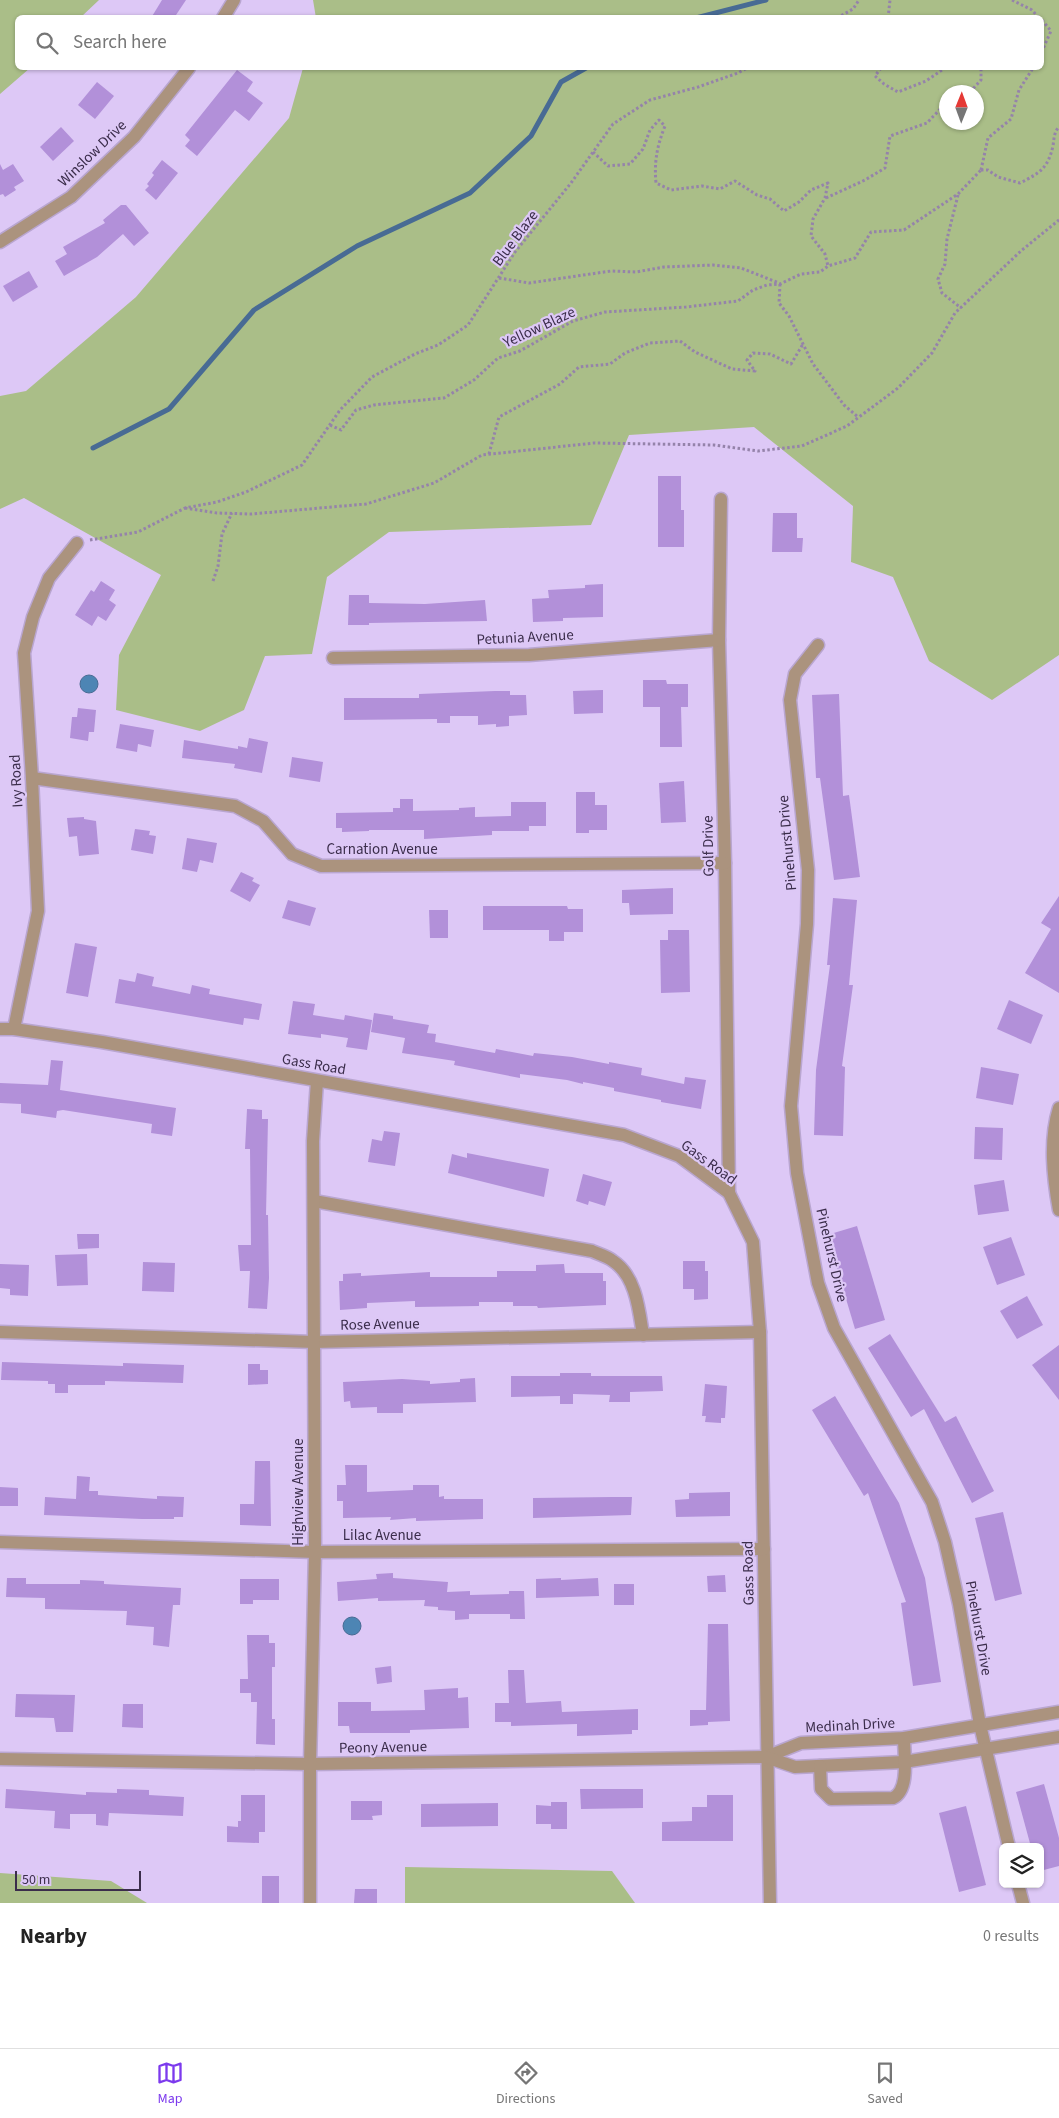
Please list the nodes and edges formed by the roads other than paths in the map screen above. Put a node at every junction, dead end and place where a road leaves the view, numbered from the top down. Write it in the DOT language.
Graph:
graph roads {
  1 [pos="234,0"];
  2 [pos="225,15"];
  3 [pos="187,70"];
  4 [pos="0,242"];
  5 [pos="721,499"];
  6 [pos="77,543"];
  7 [pos="719,640"];
  8 [pos="818,645"];
  9 [pos="333,658"];
  10 [pos="32,778"];
  11 [pos="725,863"];
  12 [pos="0,1029"];
  13 [pos="14,1029"];
  14 [pos="317,1082"];
  15 [pos="1059,1108"];
  16 [pos="729,1193"];
  17 [pos="314,1201"];
  18 [pos="1059,1210"];
  19 [pos="0,1332"];
  20 [pos="760,1332"];
  21 [pos="643,1335"];
  22 [pos="314,1342"];
  23 [pos="0,1542"];
  24 [pos="764,1549"];
  25 [pos="315,1552"];
  26 [pos="1059,1712"];
  27 [pos="980,1725"];
  28 [pos="1059,1737"];
  29 [pos="904,1738"];
  30 [pos="986,1749"];
  31 [pos="766,1757"];
  32 [pos="0,1759"];
  33 [pos="904,1762"];
  34 [pos="310,1764"];
  35 [pos="820,1766"];
  36 [pos="1008,1843"];
  37 [pos="1019,1888"];
  38 [pos="310,1903"];
  39 [pos="770,1903"];
  40 [pos="1023,1903"];
  1 -- 2 [label="street"];
  3 -- 4 [label="street, Winslow Drive"];
  5 -- 7 [label="street, Golf Drive"];
  6 -- 10 [label="street, Ivy Road"];
  7 -- 9 [label="street, Petunia Avenue"];
  7 -- 11 [label="street, Golf Drive"];
  8 -- 27 [label="street, Pinehurst Drive"];
  10 -- 11 [label="street, Carnation Avenue"];
  10 -- 13 [label="street, Ivy Road"];
  11 -- 16 [label="street, Golf Drive"];
  12 -- 13 [label="street, Gass Road"];
  13 -- 14 [label="street, Gass Road"];
  14 -- 16 [label="street, Gass Road"];
  14 -- 17 [label="street, Highview Avenue"];
  15 -- 18 [label="street"];
  16 -- 20 [label="street, Gass Road"];
  17 -- 21 [label="street"];
  17 -- 22 [label="street, Highview Avenue"];
  19 -- 22 [label="street, Rose Avenue"];
  20 -- 21 [label="street, Rose Avenue"];
  20 -- 24 [label="street, Gass Road"];
  21 -- 22 [label="street, Rose Avenue"];
  22 -- 25 [label="street, Highview Avenue"];
  23 -- 25 [label="street, Lilac Avenue"];
  24 -- 25 [label="street, Lilac Avenue"];
  24 -- 31 [label="street, Gass Road"];
  25 -- 34 [label="street, Highview Avenue"];
  26 -- 27 [label="street, Medinah Drive"];
  27 -- 29 [label="street, Medinah Drive"];
  27 -- 30 [label="street, Pinehurst Drive"];
  28 -- 30 [label="street"];
  29 -- 31 [label="street, Medinah Drive"];
  29 -- 33 [label="street, Medinah Drive"];
  30 -- 33 [label="street"];
  30 -- 36 [label="street, Pinehurst Drive"];
  31 -- 34 [label="street, Peony Avenue"];
  31 -- 35 [label="street"];
  31 -- 39 [label="street, Gass Road"];
  32 -- 34 [label="street, Peony Avenue"];
  33 -- 35 [label="street"];
  33 -- 35 [label="street, Medinah Drive"];
  34 -- 38 [label="street, Highview Avenue"];
  37 -- 40 [label="street"];
}
